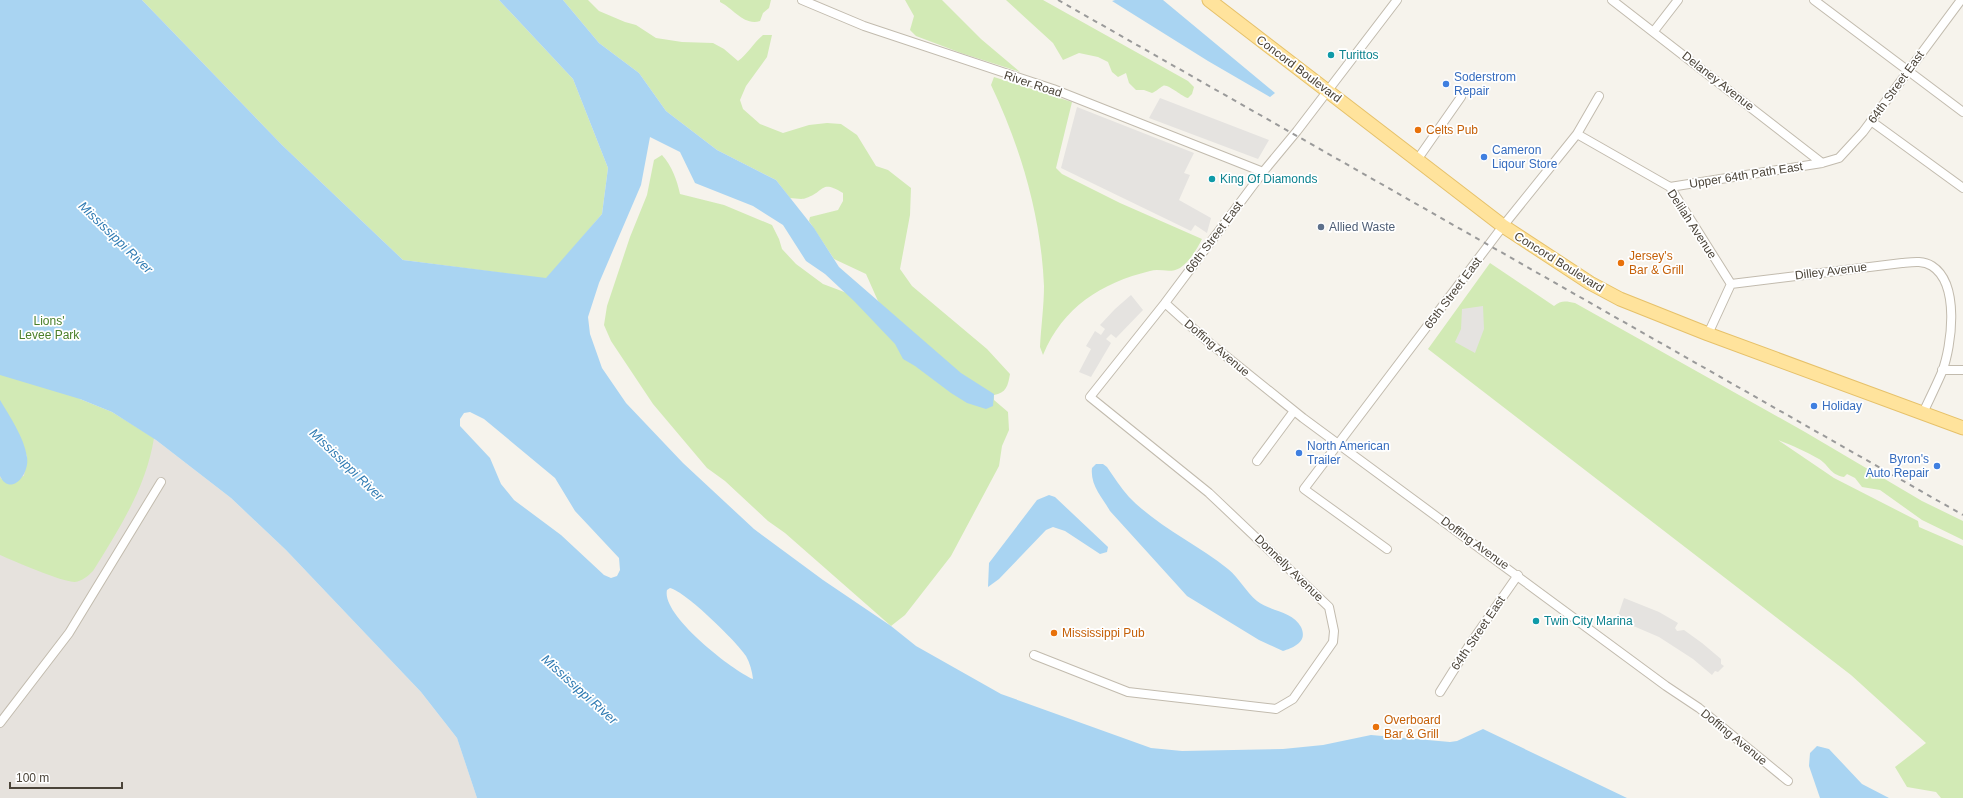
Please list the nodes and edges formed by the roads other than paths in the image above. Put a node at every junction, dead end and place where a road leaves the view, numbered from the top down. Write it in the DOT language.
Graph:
graph roads {
  1 [pos="802,0"];
  2 [pos="1209,0"];
  3 [pos="1397,0"];
  4 [pos="1612,0"];
  5 [pos="1678,0"];
  6 [pos="1814,0"];
  7 [pos="1961,0"];
  8 [pos="1654,31"];
  9 [pos="1908,70"];
  10 [pos="1328,90"];
  11 [pos="1599,96"];
  12 [pos="1461,97"];
  13 [pos="1963,112"];
  14 [pos="1871,121"];
  15 [pos="1578,134"];
  16 [pos="1417,160"];
  17 [pos="1822,163"];
  18 [pos="1263,172"];
  19 [pos="1670,187"];
  20 [pos="1963,188"];
  21 [pos="1503,226"];
  22 [pos="1730,284"];
  23 [pos="1165,303"];
  24 [pos="1708,334"];
  25 [pos="1942,370"];
  26 [pos="1963,370"];
  27 [pos="1090,397"];
  28 [pos="1294,411"];
  29 [pos="1923,413"];
  30 [pos="1963,428"];
  31 [pos="1338,442"];
  32 [pos="1257,461"];
  33 [pos="161,482"];
  34 [pos="1387,550"];
  35 [pos="1518,575"];
  36 [pos="1034,656"];
  37 [pos="1440,692"];
  38 [pos="0,723"];
  39 [pos="1788,781"];
  1 -- 18 [label="street, River Road"];
  2 -- 10 [label="main road, Concord Boulevard"];
  3 -- 10 [label="street, 66th Street East"];
  4 -- 8 [label="street, Delaney Avenue"];
  5 -- 8 [label="street"];
  6 -- 9 [label="street"];
  7 -- 9 [label="street, 64th Street East"];
  8 -- 17 [label="street, Delaney Avenue"];
  9 -- 13 [label="street"];
  9 -- 14 [label="street, 64th Street East"];
  10 -- 16 [label="main road, Concord Boulevard"];
  10 -- 18 [label="street, 66th Street East"];
  11 -- 15 [label="street, 65th Street East"];
  12 -- 16 [label="street"];
  14 -- 17 [label="street, 64th Street East"];
  14 -- 20 [label="street"];
  15 -- 19 [label="street, Delilah Avenue"];
  15 -- 21 [label="street, 65th Street East"];
  16 -- 21 [label="main road, Concord Boulevard"];
  17 -- 19 [label="street, Upper 64th Path East"];
  18 -- 23 [label="street, 66th Street East"];
  19 -- 22 [label="street, Delilah Avenue"];
  21 -- 24 [label="main road, Concord Boulevard"];
  21 -- 31 [label="street, 65th Street East"];
  22 -- 24 [label="street"];
  22 -- 25 [label="street, Dilley Avenue"];
  23 -- 27 [label="street, 66th Street East"];
  23 -- 28 [label="street, Doffing Avenue"];
  24 -- 29 [label="main road, Concord Boulevard"];
  25 -- 26 [label="street"];
  25 -- 29 [label="street"];
  27 -- 36 [label="street, Donnelly Avenue"];
  28 -- 31 [label="street, Doffing Avenue"];
  28 -- 32 [label="street"];
  29 -- 30 [label="main road, Concord Boulevard"];
  31 -- 34 [label="street, 65th Street East"];
  31 -- 35 [label="street, Doffing Avenue"];
  33 -- 38 [label="street"];
  35 -- 37 [label="street, 64th Street East"];
  35 -- 39 [label="street, Doffing Avenue"];
}
